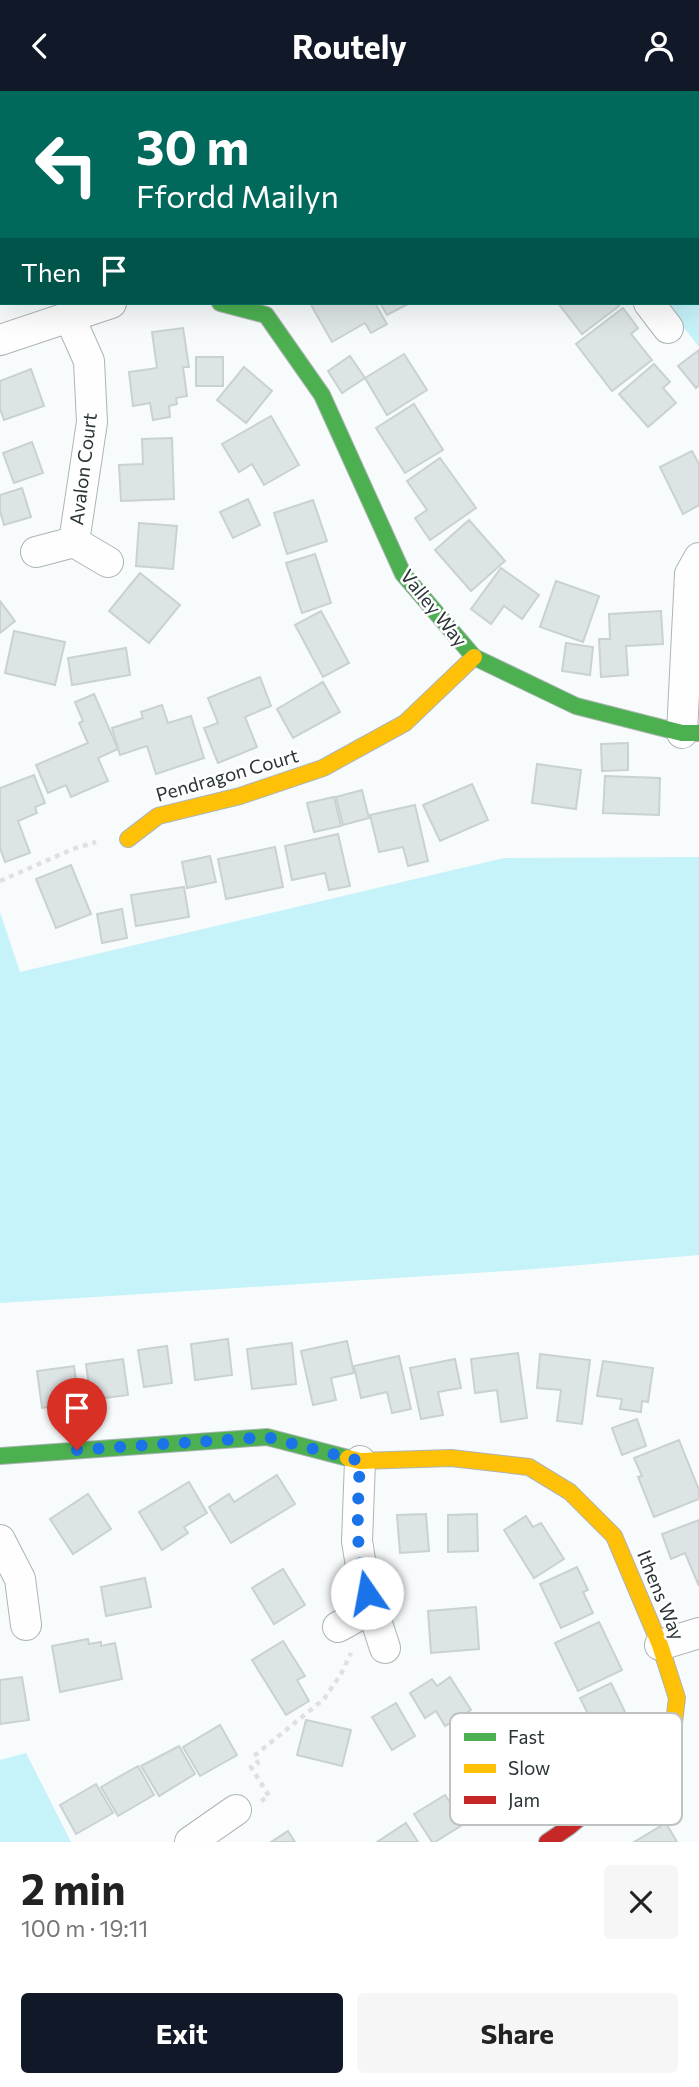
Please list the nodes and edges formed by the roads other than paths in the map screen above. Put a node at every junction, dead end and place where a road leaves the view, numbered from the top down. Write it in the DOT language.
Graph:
graph roads {
  1 [pos="105,305"];
  2 [pos="236,305"];
  3 [pos="651,305"];
  4 [pos="270,309"];
  5 [pos="69,316"];
  6 [pos="668,328"];
  7 [pos="0,340"];
  8 [pos="74,542"];
  9 [pos="36,552"];
  10 [pos="699,558"];
  11 [pos="108,562"];
  12 [pos="474,657"];
  13 [pos="690,733"];
  14 [pos="128,839"];
  15 [pos="0,1456"];
  16 [pos="360,1461"];
  17 [pos="0,1540"];
  18 [pos="372,1608"];
  19 [pos="26,1625"];
  20 [pos="699,1633"];
  21 [pos="345,1639"];
  22 [pos="660,1645"];
  23 [pos="386,1648"];
  24 [pos="676,1713"];
  25 [pos="236,1810"];
  26 [pos="577,1825"];
  27 [pos="564,1837"];
  28 [pos="190,1842"];
  1 -- 5 [label="street"];
  2 -- 4 [label="street, Valley Way"];
  3 -- 6 [label="street"];
  4 -- 12 [label="street, Valley Way"];
  5 -- 7 [label="street"];
  5 -- 8 [label="street, Avalon Court"];
  8 -- 9 [label="street, Avalon Court"];
  8 -- 11 [label="street, Avalon Court"];
  10 -- 13 [label="street"];
  12 -- 13 [label="street, Valley Way"];
  12 -- 14 [label="street, Pendragon Court"];
  15 -- 16 [label="street, Ithens Way"];
  16 -- 18 [label="street"];
  16 -- 22 [label="street, Ithens Way"];
  17 -- 19 [label="street"];
  18 -- 21 [label="street"];
  18 -- 23 [label="street"];
  20 -- 22 [label="street"];
  22 -- 24 [label="street, Ithens Way"];
  25 -- 28 [label="street"];
  26 -- 27 [label="street, Ithens Way"];
}
